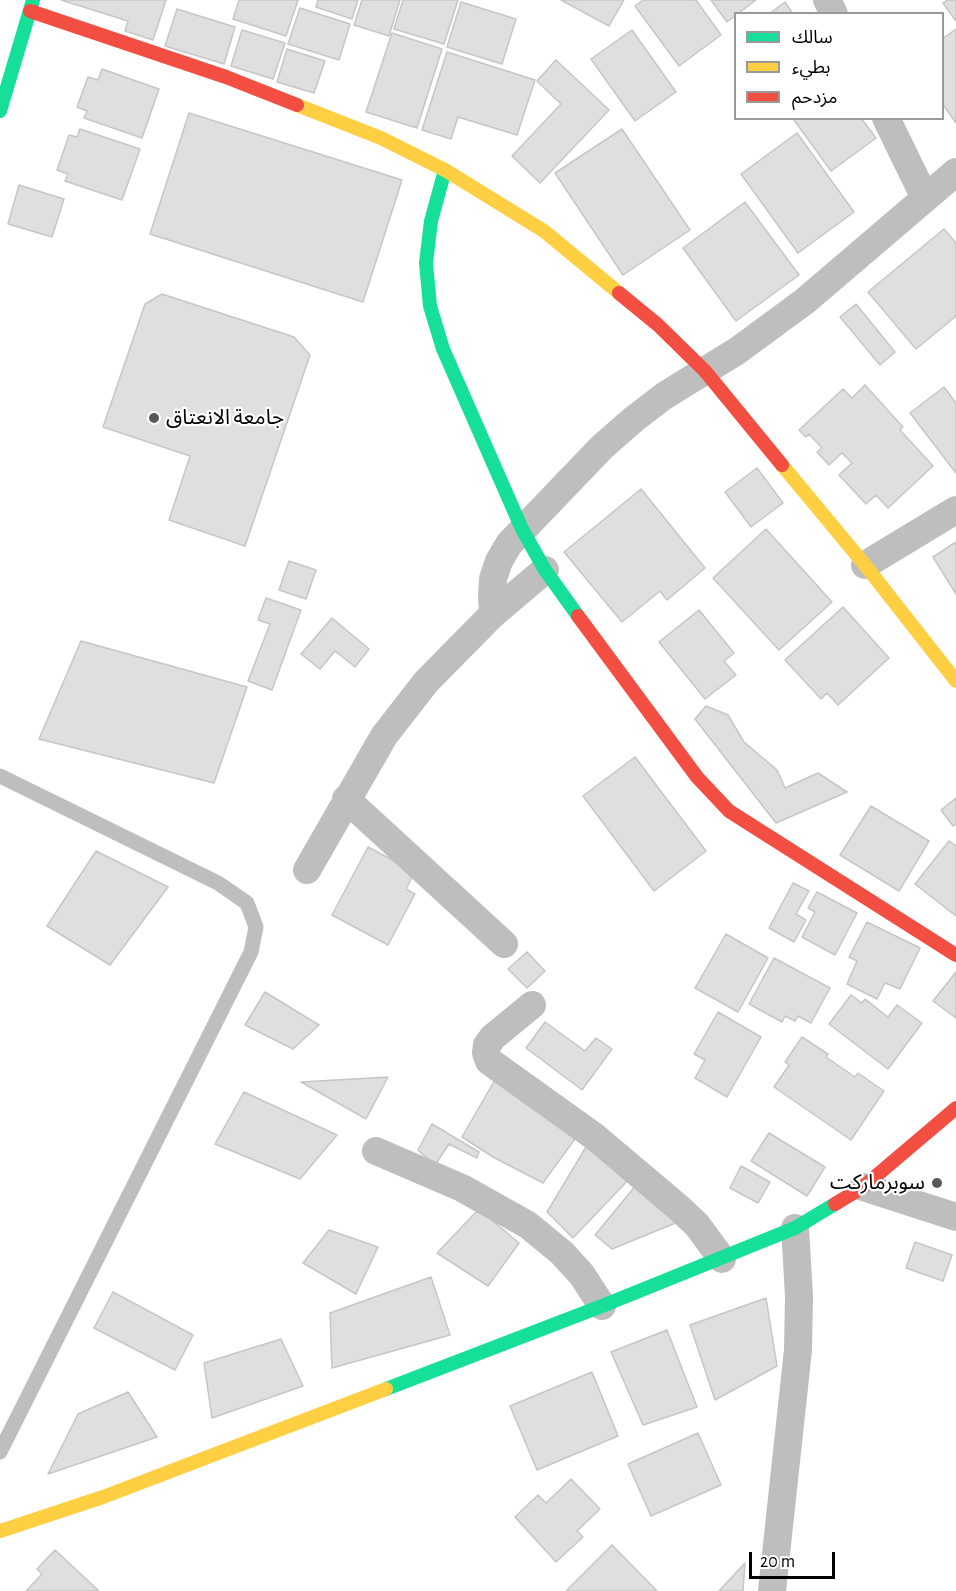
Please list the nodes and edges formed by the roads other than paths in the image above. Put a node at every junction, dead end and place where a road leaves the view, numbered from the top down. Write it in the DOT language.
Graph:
graph roads {
  1 [pos="32,5"];
  2 [pos="0,111"];
  3 [pos="887,120"];
  4 [pos="445,170"];
  5 [pos="956,172"];
  6 [pos="925,198"];
  7 [pos="705,371"];
  8 [pos="956,510"];
  9 [pos="522,529"];
  10 [pos="865,565"];
  11 [pos="544,570"];
  12 [pos="493,614"];
  13 [pos="956,681"];
  14 [pos="0,776"];
  15 [pos="346,799"];
  16 [pos="307,870"];
  17 [pos="504,944"];
  18 [pos="956,954"];
  19 [pos="532,1005"];
  20 [pos="956,1108"];
  21 [pos="376,1151"];
  22 [pos="863,1187"];
  23 [pos="956,1217"];
  24 [pos="795,1228"];
  25 [pos="722,1259"];
  26 [pos="602,1306"];
  27 [pos="1,1446"];
  28 [pos="0,1531"];
  29 [pos="772,1591"];
  1 -- 2 [label="street"];
  1 -- 4 [label="street"];
  3 -- 6 [label="street"];
  4 -- 7 [label="street"];
  4 -- 9 [label="street"];
  5 -- 6 [label="street"];
  6 -- 7 [label="street"];
  7 -- 9 [label="street"];
  7 -- 10 [label="street"];
  8 -- 10 [label="street"];
  9 -- 11 [label="street"];
  9 -- 12 [label="street"];
  10 -- 13 [label="street"];
  11 -- 12 [label="street"];
  11 -- 18 [label="street"];
  12 -- 15 [label="street"];
  14 -- 27 [label="lane"];
  15 -- 16 [label="street"];
  15 -- 17 [label="street"];
  19 -- 25 [label="street"];
  20 -- 22 [label="street"];
  21 -- 26 [label="street"];
  22 -- 23 [label="street"];
  22 -- 24 [label="street"];
  24 -- 25 [label="street"];
  24 -- 29 [label="street"];
  25 -- 26 [label="street"];
  26 -- 28 [label="street"];
}
